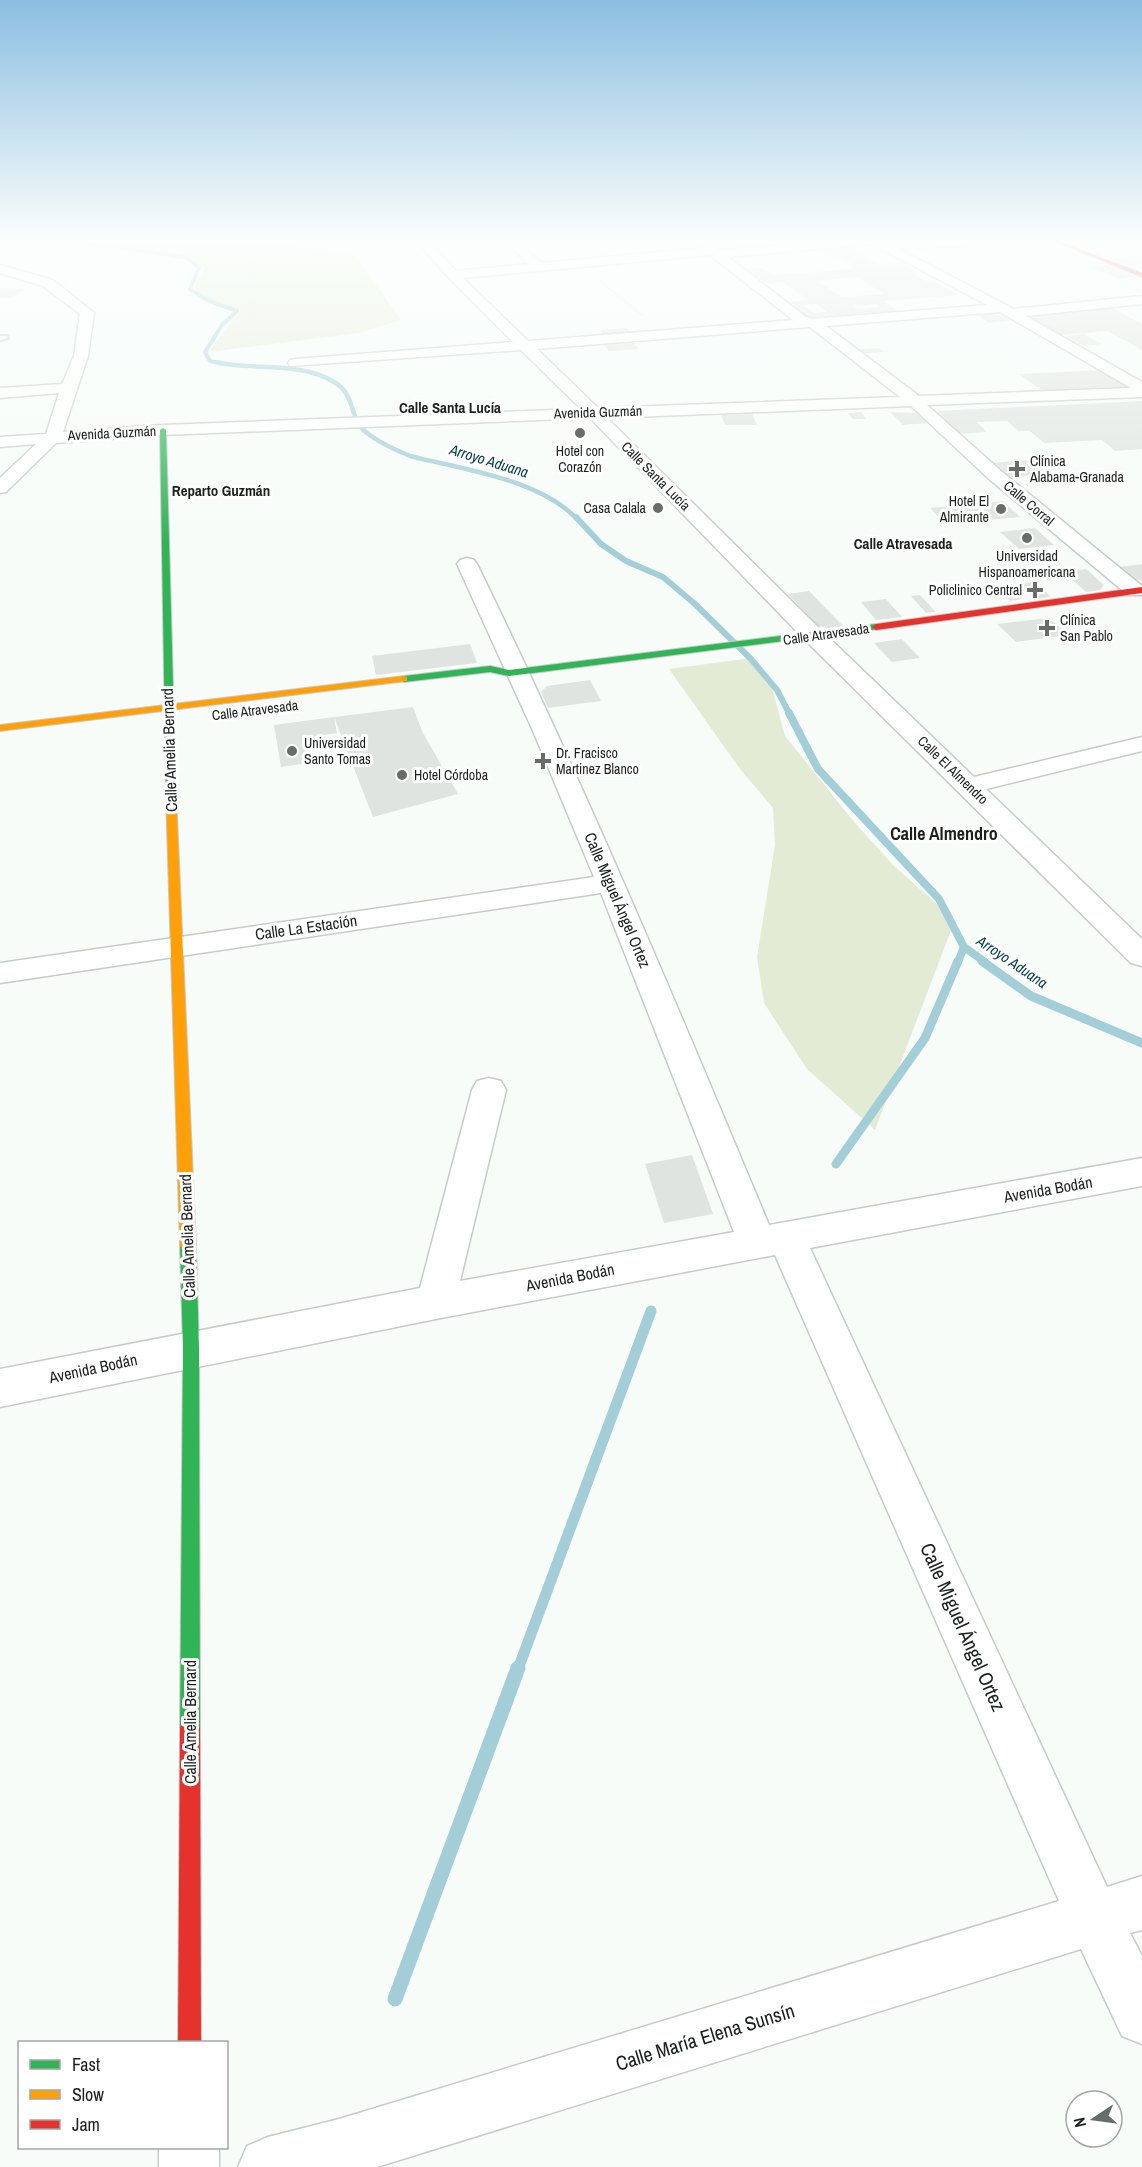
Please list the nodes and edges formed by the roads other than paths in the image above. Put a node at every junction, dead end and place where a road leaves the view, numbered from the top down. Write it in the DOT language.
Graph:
graph roads {
  1 [pos="83,342"];
  2 [pos="522,342"];
  3 [pos="575,342"];
  4 [pos="832,342"];
  5 [pos="1063,342"];
  6 [pos="526,346"];
  7 [pos="295,363"];
  8 [pos="68,388"];
  9 [pos="1142,388"];
  10 [pos="1142,392"];
  11 [pos="0,393"];
  12 [pos="913,403"];
  13 [pos="593,412"];
  14 [pos="163,430"];
  15 [pos="54,436"];
  16 [pos="0,442"];
  17 [pos="0,488"];
  18 [pos="467,564"];
  19 [pos="1140,592"];
  20 [pos="814,636"];
  21 [pos="514,672"];
  22 [pos="167,715"];
  23 [pos="0,728"];
  24 [pos="0,741"];
  25 [pos="1142,744"];
  26 [pos="969,786"];
  27 [pos="612,883"];
  28 [pos="178,945"];
  29 [pos="1142,956"];
  30 [pos="0,973"];
  31 [pos="489,1090"];
  32 [pos="1142,1172"];
  33 [pos="772,1240"];
  34 [pos="436,1302"];
  35 [pos="191,1348"];
  36 [pos="0,1388"];
  37 [pos="1118,1910"];
  38 [pos="1142,2016"];
  39 [pos="189,2041"];
  40 [pos="189,2149"];
  41 [pos="339,2158"];
  42 [pos="189,2167"];
  43 [pos="268,2167"];
  1 -- 8 [label="street"];
  2 -- 6 [label="street, Calle Santa Lucía"];
  3 -- 6 [label="street"];
  4 -- 12 [label="street, Calle Corral"];
  5 -- 9 [label="street"];
  6 -- 7 [label="street"];
  6 -- 13 [label="street, Calle Santa Lucía"];
  8 -- 11 [label="street"];
  8 -- 15 [label="street"];
  10 -- 12 [label="street, Avenida Guzmán"];
  12 -- 13 [label="street, Avenida Guzmán"];
  12 -- 19 [label="street, Calle Corral"];
  13 -- 14 [label="street, Avenida Guzmán"];
  13 -- 20 [label="street, Calle Santa Lucía"];
  14 -- 15 [label="street, Avenida Guzmán"];
  14 -- 22 [label="street, Calle Amelia Bernard"];
  15 -- 16 [label="street, Avenida Guzmán"];
  15 -- 17 [label="street"];
  18 -- 21 [label="street, Calle Miguel Ángel Ortez"];
  19 -- 20 [label="street, Calle Atravesada"];
  20 -- 21 [label="street, Calle Atravesada"];
  20 -- 26 [label="street, Calle El Almendro"];
  21 -- 22 [label="street, Calle Atravesada"];
  21 -- 27 [label="street, Calle Miguel Ángel Ortez"];
  22 -- 23 [label="street, Calle Atravesada"];
  22 -- 24 [label="street, Calle Atravesada"];
  22 -- 28 [label="street, Calle Amelia Bernard"];
  25 -- 26 [label="street"];
  26 -- 29 [label="street, Calle El Almendro"];
  27 -- 28 [label="street, Calle La Estación"];
  27 -- 33 [label="street, Calle Miguel Ángel Ortez"];
  28 -- 30 [label="street, Calle La Estación"];
  28 -- 35 [label="street, Calle Amelia Bernard"];
  31 -- 34 [label="street"];
  32 -- 33 [label="street, Avenida Bodán"];
  33 -- 34 [label="street, Avenida Bodán"];
  33 -- 37 [label="street, Calle Miguel Ángel Ortez"];
  34 -- 35 [label="street, Avenida Bodán"];
  35 -- 36 [label="street, Avenida Bodán"];
  35 -- 39 [label="street, Calle Amelia Bernard"];
  37 -- 38 [label="street, Calle Miguel Ángel Ortez"];
  37 -- 41 [label="street, Calle María Elena Sunsín"];
  40 -- 42 [label="street"];
  41 -- 43 [label="street, Calle María Elena Sunsín"];
}
